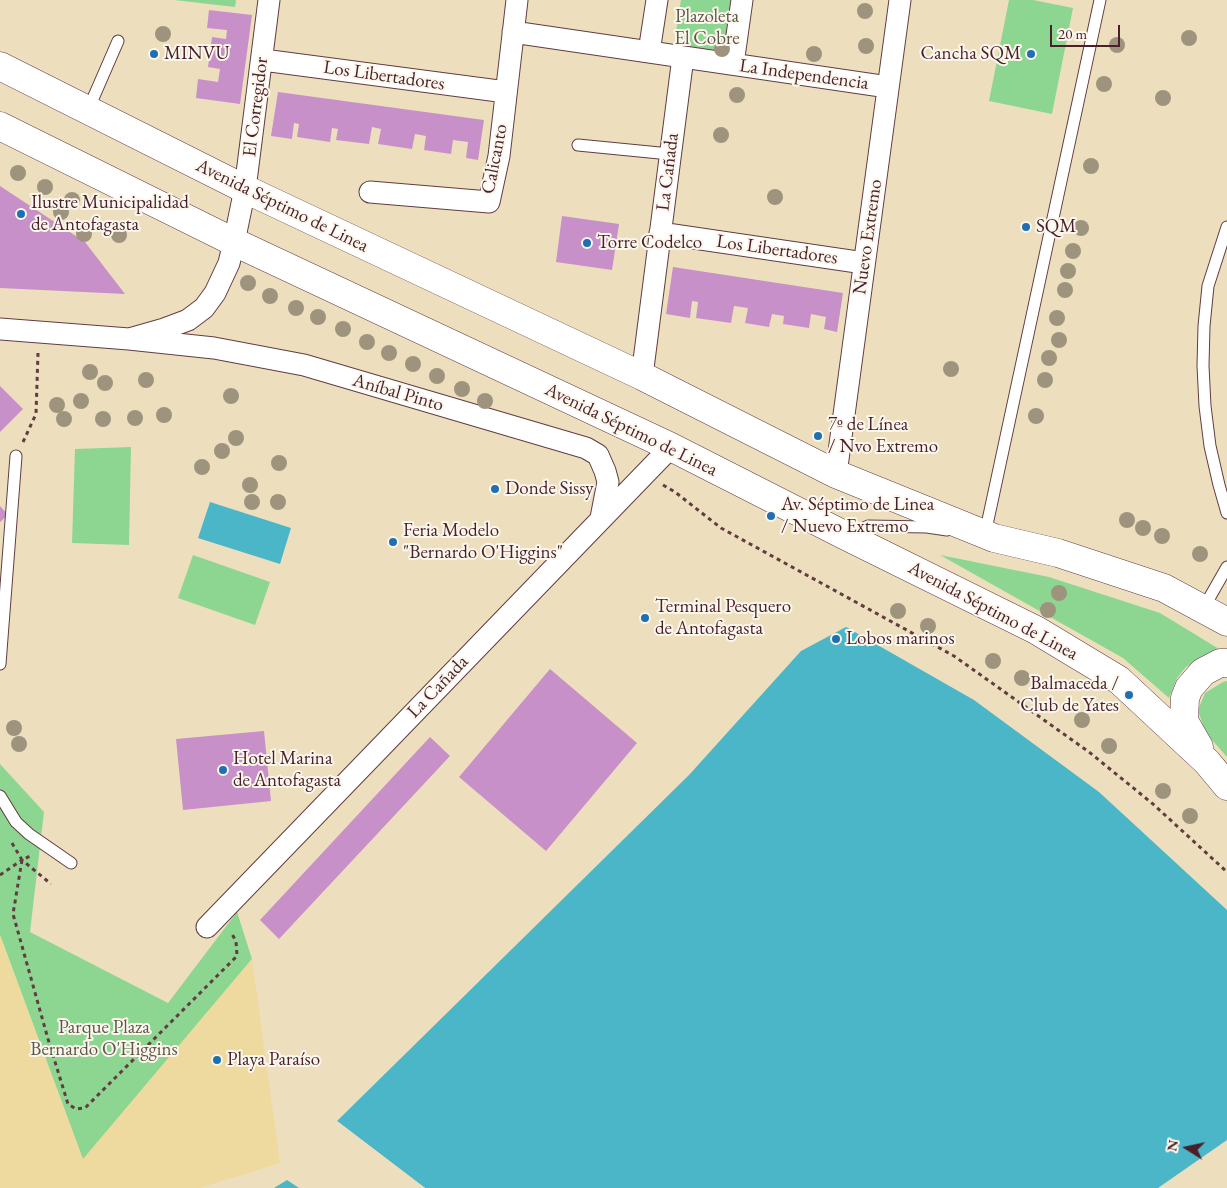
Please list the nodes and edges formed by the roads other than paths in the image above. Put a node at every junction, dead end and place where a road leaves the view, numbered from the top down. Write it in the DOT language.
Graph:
graph roads {
  1 [pos="269,0"];
  2 [pos="517,0"];
  3 [pos="657,0"];
  4 [pos="742,0"];
  5 [pos="900,0"];
  6 [pos="1100,0"];
  7 [pos="513,32"];
  8 [pos="118,41"];
  9 [pos="649,52"];
  10 [pos="683,57"];
  11 [pos="263,60"];
  12 [pos="733,64"];
  13 [pos="0,66"];
  14 [pos="888,87"];
  15 [pos="506,92"];
  16 [pos="88,110"];
  17 [pos="0,126"];
  18 [pos="578,145"];
  19 [pos="670,154"];
  20 [pos="245,189"];
  21 [pos="370,192"];
  22 [pos="1227,227"];
  23 [pos="660,233"];
  24 [pos="234,242"];
  25 [pos="864,263"];
  26 [pos="0,329"];
  27 [pos="129,339"];
  28 [pos="642,376"];
  29 [pos="671,447"];
  30 [pos="16,456"];
  31 [pos="836,474"];
  32 [pos="1227,513"];
  33 [pos="601,518"];
  34 [pos="985,534"];
  35 [pos="846,536"];
  36 [pos="1227,567"];
  37 [pos="2,605"];
  38 [pos="1203,609"];
  39 [pos="1227,622"];
  40 [pos="1227,663"];
  41 [pos="0,664"];
  42 [pos="1207,762"];
  43 [pos="1227,786"];
  44 [pos="0,796"];
  45 [pos="71,863"];
  46 [pos="213,921"];
  1 -- 11 [label="street, El Corregidor"];
  2 -- 7 [label="street, Calicanto"];
  3 -- 9 [label="street"];
  4 -- 12 [label="street"];
  5 -- 14 [label="street, Nuevo Extremo"];
  6 -- 34 [label="lane"];
  7 -- 9 [label="street, La Independencia"];
  7 -- 15 [label="street, Calicanto"];
  8 -- 16 [label="lane"];
  9 -- 10 [label="street, La Independencia"];
  10 -- 12 [label="street, La Independencia"];
  10 -- 19 [label="street, La Cañada"];
  11 -- 15 [label="street, Los Libertadores"];
  11 -- 20 [label="street, El Corregidor"];
  12 -- 14 [label="street, La Independencia"];
  13 -- 16 [label="highway, Avenida Séptimo de Linea"];
  14 -- 25 [label="street, Nuevo Extremo"];
  15 -- 21 [label="street, Calicanto"];
  16 -- 20 [label="highway, Avenida Séptimo de Linea"];
  17 -- 24 [label="highway, Avenida Séptimo de Linea"];
  18 -- 19 [label="lane"];
  19 -- 23 [label="street, La Cañada"];
  20 -- 24 [label="street, El Corregidor"];
  20 -- 28 [label="highway, Avenida Séptimo de Linea"];
  22 -- 32 [label="lane"];
  23 -- 25 [label="street, Los Libertadores"];
  23 -- 28 [label="street, La Cañada"];
  24 -- 27 [label="street, Aníbal Pinto"];
  24 -- 29 [label="highway, Avenida Séptimo de Linea"];
  25 -- 31 [label="street, Nuevo Extremo"];
  26 -- 27 [label="street, Aníbal Pinto"];
  27 -- 33 [label="street, Aníbal Pinto"];
  28 -- 31 [label="highway, Avenida Séptimo de Linea"];
  29 -- 33 [label="street, La Cañada"];
  29 -- 35 [label="highway, Avenida Séptimo de Linea"];
  30 -- 37 [label="lane"];
  31 -- 34 [label="highway, Avenida Séptimo de Linea"];
  33 -- 46 [label="street, La Cañada"];
  34 -- 35 [label="lane"];
  34 -- 38 [label="highway, Avenida Séptimo de Linea"];
  35 -- 42 [label="highway, Avenida Séptimo de Linea"];
  36 -- 38 [label="lane"];
  37 -- 41 [label="lane"];
  38 -- 39 [label="highway, Avenida Séptimo de Linea"];
  40 -- 42 [label="highway"];
  42 -- 43 [label="highway, Avenida Séptimo de Linea"];
  44 -- 45 [label="lane"];
}
